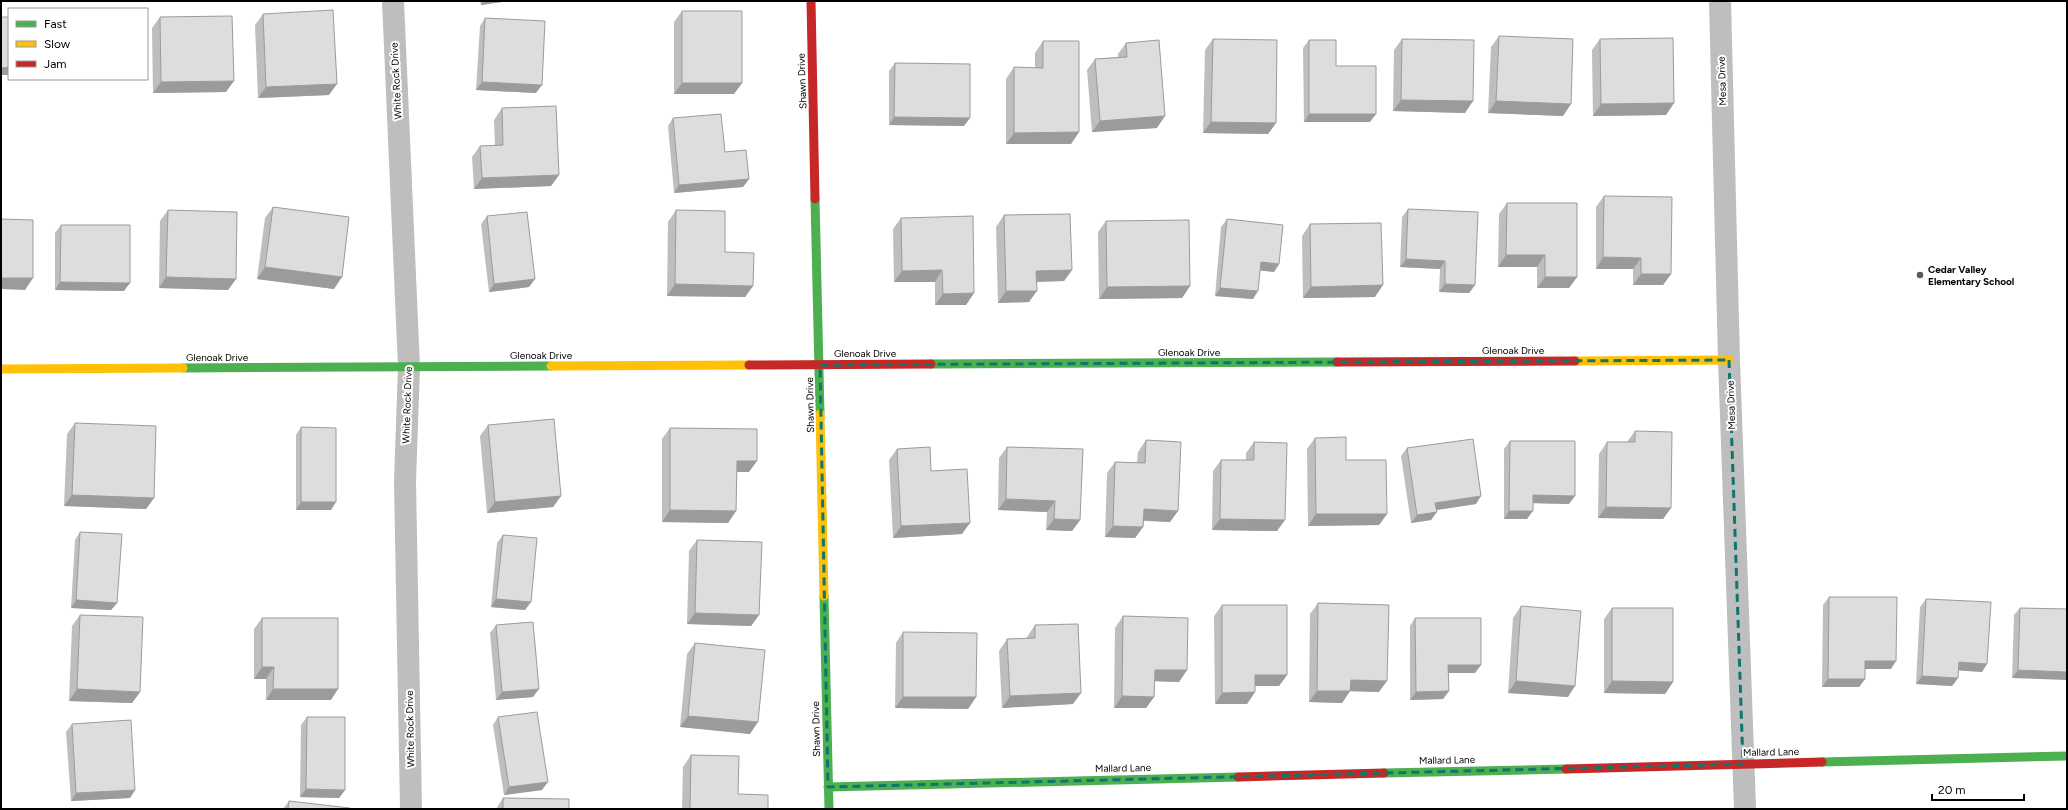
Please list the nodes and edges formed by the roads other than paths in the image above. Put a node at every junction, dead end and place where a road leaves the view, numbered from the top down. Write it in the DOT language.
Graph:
graph roads {
  1 [pos="392,1"];
  2 [pos="811,1"];
  3 [pos="1720,1"];
  4 [pos="1729,360"];
  5 [pos="820,365"];
  6 [pos="409,367"];
  7 [pos="1,369"];
  8 [pos="2067,756"];
  9 [pos="1743,764"];
  10 [pos="828,786"];
  11 [pos="411,809"];
  12 [pos="829,809"];
  13 [pos="1745,809"];
  1 -- 6 [label="street, White Rock Drive"];
  2 -- 5 [label="street, Shawn Drive"];
  3 -- 4 [label="street, Mesa Drive"];
  4 -- 5 [label="street, Glenoak Drive"];
  4 -- 9 [label="street, Mesa Drive"];
  5 -- 6 [label="street, Glenoak Drive"];
  5 -- 10 [label="street, Shawn Drive"];
  6 -- 7 [label="street, Glenoak Drive"];
  6 -- 11 [label="street, White Rock Drive"];
  8 -- 9 [label="street, Mallard Lane"];
  9 -- 10 [label="street, Mallard Lane"];
  9 -- 13 [label="street, Mesa Drive"];
  10 -- 12 [label="street, Shawn Drive"];
}
